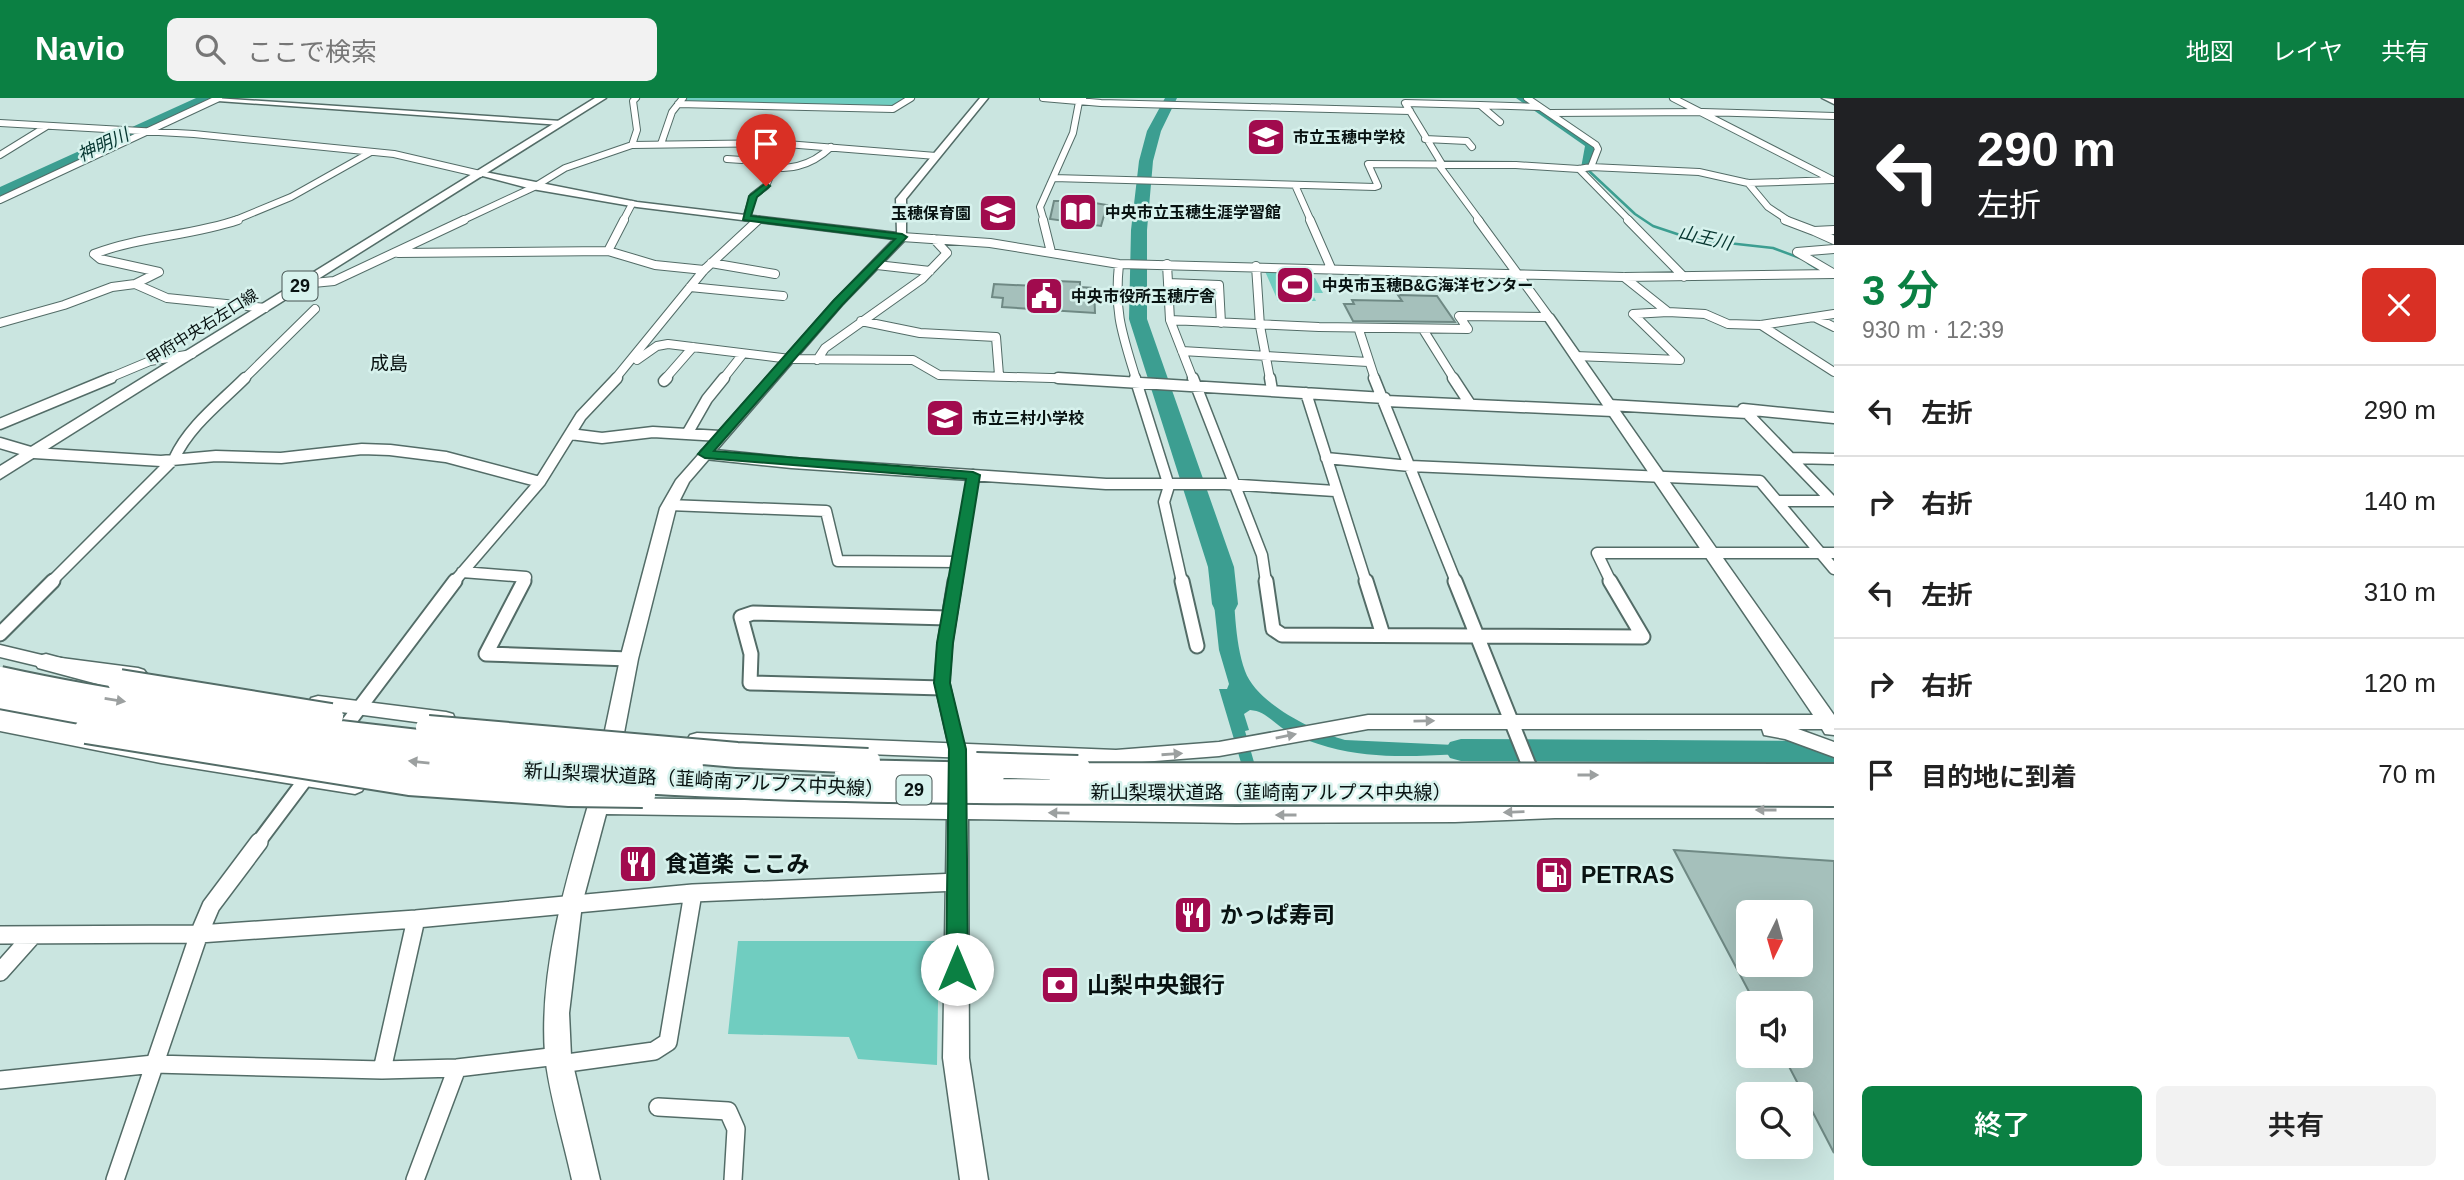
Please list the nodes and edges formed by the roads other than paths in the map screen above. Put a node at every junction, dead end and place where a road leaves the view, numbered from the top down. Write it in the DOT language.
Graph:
graph roads {
  1 [pos="219,98"];
  2 [pos="601,98"];
  3 [pos="636,98"];
  4 [pos="683,98"];
  5 [pos="911,98"];
  6 [pos="984,98"];
  7 [pos="1043,98"];
  8 [pos="1466,98"];
  9 [pos="1528,98"];
  10 [pos="1673,98"];
  11 [pos="1826,98"];
  12 [pos="1081,100"];
  13 [pos="1834,102"];
  14 [pos="382,103"];
  15 [pos="678,104"];
  16 [pos="1477,104"];
  17 [pos="1539,107"];
  18 [pos="371,109"];
  19 [pos="1410,111"];
  20 [pos="1703,112"];
  21 [pos="1549,113"];
  22 [pos="1834,116"];
  23 [pos="1500,122"];
  24 [pos="0,123"];
  25 [pos="561,123"];
  26 [pos="47,125"];
  27 [pos="126,130"];
  28 [pos="146,131"];
  29 [pos="1425,139"];
  30 [pos="759,143"];
  31 [pos="662,144"];
  32 [pos="632,145"];
  33 [pos="831,147"];
  34 [pos="1472,147"];
  35 [pos="372,152"];
  36 [pos="0,155"];
  37 [pos="936,156"];
  38 [pos="1509,156"];
  39 [pos="745,158"];
  40 [pos="727,159"];
  41 [pos="1440,164"];
  42 [pos="1516,165"];
  43 [pos="1591,167"];
  44 [pos="774,169"];
  45 [pos="1579,169"];
  46 [pos="480,174"];
  47 [pos="1053,178"];
  48 [pos="1834,180"];
  49 [pos="1748,183"];
  50 [pos="1295,185"];
  51 [pos="534,187"];
  52 [pos="0,200"];
  53 [pos="632,204"];
  54 [pos="746,218"];
  55 [pos="758,220"];
  56 [pos="1834,230"];
  57 [pos="1814,231"];
  58 [pos="902,237"];
  59 [pos="934,239"];
  60 [pos="1834,240"];
  61 [pos="1834,249"];
  62 [pos="608,251"];
  63 [pos="1051,252"];
  64 [pos="393,253"];
  65 [pos="1119,264"];
  66 [pos="1167,264"];
  67 [pos="877,265"];
  68 [pos="707,266"];
  69 [pos="1256,266"];
  70 [pos="1331,268"];
  71 [pos="930,271"];
  72 [pos="775,274"];
  73 [pos="1520,274"];
  74 [pos="1828,274"];
  75 [pos="1624,277"];
  76 [pos="1684,277"];
  77 [pos="1168,283"];
  78 [pos="303,284"];
  79 [pos="135,285"];
  80 [pos="691,287"];
  81 [pos="782,296"];
  82 [pos="265,308"];
  83 [pos="316,309"];
  84 [pos="1668,312"];
  85 [pos="1834,314"];
  86 [pos="1549,317"];
  87 [pos="1816,318"];
  88 [pos="1170,320"];
  89 [pos="861,321"];
  90 [pos="0,323"];
  91 [pos="1222,323"];
  92 [pos="1761,325"];
  93 [pos="1260,326"];
  94 [pos="1834,327"];
  95 [pos="1359,330"];
  96 [pos="1424,331"];
  97 [pos="692,347"];
  98 [pos="1182,351"];
  99 [pos="192,354"];
  100 [pos="742,355"];
  101 [pos="1264,355"];
  102 [pos="1575,356"];
  103 [pos="790,359"];
  104 [pos="817,360"];
  105 [pos="1368,362"];
  106 [pos="624,370"];
  107 [pos="1834,372"];
  108 [pos="999,375"];
  109 [pos="664,381"];
  110 [pos="1136,382"];
  111 [pos="1177,384"];
  112 [pos="1196,386"];
  113 [pos="1272,390"];
  114 [pos="1306,393"];
  115 [pos="1385,399"];
  116 [pos="1470,404"];
  117 [pos="1611,408"];
  118 [pos="1747,413"];
  119 [pos="1834,418"];
  120 [pos="0,424"];
  121 [pos="570,434"];
  122 [pos="687,434"];
  123 [pos="720,436"];
  124 [pos="0,443"];
  125 [pos="34,453"];
  126 [pos="705,454"];
  127 [pos="1326,458"];
  128 [pos="1791,458"];
  129 [pos="174,459"];
  130 [pos="1834,459"];
  131 [pos="1410,466"];
  132 [pos="0,474"];
  133 [pos="973,475"];
  134 [pos="1657,476"];
  135 [pos="540,482"];
  136 [pos="1213,485"];
  137 [pos="1235,485"];
  138 [pos="1169,486"];
  139 [pos="1335,491"];
  140 [pos="1777,501"];
  141 [pos="1833,501"];
  142 [pos="670,505"];
  143 [pos="1709,553"];
  144 [pos="1828,553"];
  145 [pos="958,562"];
  146 [pos="1834,569"];
  147 [pos="462,572"];
  148 [pos="949,618"];
  149 [pos="0,634"];
  150 [pos="1383,635"];
  151 [pos="1478,636"];
  152 [pos="1197,646"];
  153 [pos="0,651"];
  154 [pos="629,659"];
  155 [pos="46,662"];
  156 [pos="0,679"];
  157 [pos="943,688"];
  158 [pos="0,696"];
  159 [pos="358,709"];
  160 [pos="0,717"];
  161 [pos="1512,721"];
  162 [pos="1673,722"];
  163 [pos="0,724"];
  164 [pos="1831,726"];
  165 [pos="614,734"];
  166 [pos="957,749"];
  167 [pos="1834,750"];
  168 [pos="1203,774"];
  169 [pos="1834,776"];
  170 [pos="306,780"];
  171 [pos="909,790"];
  172 [pos="1832,805"];
  173 [pos="598,806"];
  174 [pos="1555,810"];
  175 [pos="958,812"];
  176 [pos="958,882"];
  177 [pos="693,894"];
  178 [pos="571,904"];
  179 [pos="416,919"];
  180 [pos="199,934"];
  181 [pos="0,935"];
  182 [pos="33,935"];
  183 [pos="0,972"];
  184 [pos="559,1060"];
  185 [pos="154,1064"];
  186 [pos="457,1068"];
  187 [pos="382,1070"];
  188 [pos="0,1080"];
  189 [pos="658,1107"];
  190 [pos="114,1180"];
  191 [pos="415,1180"];
  192 [pos="586,1180"];
  193 [pos="733,1180"];
  194 [pos="974,1180"];
  1 -- 18 [label="street"];
  1 -- 28 [label="street"];
  2 -- 25 [label="main road, 甲府中央右左口線 / 29"];
  3 -- 32 [label="street"];
  4 -- 15 [label="street"];
  5 -- 15 [label="street"];
  6 -- 37 [label="street"];
  7 -- 12 [label="street"];
  8 -- 16 [label="street"];
  9 -- 17 [label="street"];
  10 -- 20 [label="street"];
  11 -- 13 [label="street"];
  12 -- 19 [label="street"];
  12 -- 47 [label="street"];
  14 -- 18 [label="street"];
  15 -- 31 [label="street"];
  16 -- 17 [label="street"];
  16 -- 19 [label="street"];
  16 -- 23 [label="street"];
  17 -- 21 [label="street"];
  18 -- 25 [label="street"];
  19 -- 29 [label="street"];
  20 -- 21 [label="street"];
  20 -- 22 [label="street"];
  20 -- 48 [label="street"];
  21 -- 43 [label="street"];
  24 -- 26 [label="street"];
  25 -- 46 [label="main road, 甲府中央右左口線 / 29"];
  26 -- 27 [label="street"];
  26 -- 36 [label="street"];
  27 -- 28 [label="street"];
  28 -- 35 [label="street"];
  28 -- 52 [label="street"];
  29 -- 34 [label="street"];
  29 -- 41 [label="street"];
  30 -- 31 [label="street"];
  30 -- 33 [label="street"];
  30 -- 39 [label="street"];
  31 -- 32 [label="street"];
  32 -- 51 [label="street"];
  33 -- 37 [label="street"];
  33 -- 44 [label="street"];
  35 -- 46 [label="street"];
  35 -- 79 [label="street"];
  37 -- 58 [label="street"];
  38 -- 42 [label="street"];
  39 -- 40 [label="street"];
  39 -- 44 [label="street"];
  41 -- 42 [label="street"];
  41 -- 50 [label="street"];
  41 -- 73 [label="street"];
  42 -- 45 [label="street"];
  43 -- 45 [label="street"];
  43 -- 49 [label="street"];
  44 -- 54 [label="street"];
  45 -- 76 [label="street"];
  46 -- 51 [label="street"];
  46 -- 78 [label="main road, 甲府中央右左口線 / 29"];
  47 -- 50 [label="street"];
  47 -- 63 [label="street"];
  48 -- 49 [label="street"];
  49 -- 57 [label="street"];
  50 -- 70 [label="street"];
  51 -- 53 [label="street"];
  51 -- 64 [label="street"];
  53 -- 54 [label="street"];
  53 -- 62 [label="street"];
  54 -- 55 [label="street"];
  55 -- 58 [label="street"];
  55 -- 68 [label="street"];
  56 -- 57 [label="street"];
  57 -- 60 [label="street"];
  58 -- 59 [label="street"];
  58 -- 67 [label="street"];
  59 -- 63 [label="street"];
  59 -- 71 [label="street"];
  61 -- 74 [label="street"];
  62 -- 64 [label="street"];
  62 -- 68 [label="street"];
  63 -- 65 [label="street"];
  64 -- 78 [label="street"];
  65 -- 66 [label="street"];
  65 -- 110 [label="street"];
  66 -- 69 [label="street"];
  66 -- 77 [label="street"];
  67 -- 71 [label="street"];
  67 -- 103 [label="street"];
  68 -- 72 [label="street"];
  68 -- 80 [label="street"];
  69 -- 70 [label="street"];
  69 -- 93 [label="street"];
  70 -- 73 [label="street"];
  71 -- 89 [label="street"];
  73 -- 75 [label="street"];
  73 -- 86 [label="street"];
  74 -- 76 [label="street"];
  75 -- 76 [label="street"];
  75 -- 84 [label="street"];
  77 -- 88 [label="street"];
  77 -- 91 [label="street"];
  78 -- 82 [label="main road, 甲府中央右左口線 / 29"];
  79 -- 82 [label="street"];
  79 -- 90 [label="street"];
  80 -- 81 [label="street"];
  80 -- 106 [label="street"];
  82 -- 99 [label="main road, 甲府中央右左口線 / 29"];
  83 -- 129 [label="street"];
  84 -- 92 [label="street"];
  84 -- 102 [label="street"];
  85 -- 87 [label="street"];
  86 -- 96 [label="street"];
  86 -- 102 [label="street"];
  87 -- 92 [label="street"];
  87 -- 94 [label="street"];
  88 -- 91 [label="street"];
  88 -- 98 [label="street"];
  89 -- 104 [label="street"];
  89 -- 108 [label="street"];
  91 -- 93 [label="street"];
  92 -- 107 [label="street"];
  93 -- 95 [label="street"];
  93 -- 101 [label="street"];
  95 -- 96 [label="street"];
  95 -- 105 [label="street"];
  96 -- 116 [label="street"];
  97 -- 100 [label="street"];
  97 -- 106 [label="street"];
  97 -- 109 [label="street"];
  98 -- 101 [label="street"];
  98 -- 112 [label="street"];
  99 -- 120 [label="street"];
  99 -- 125 [label="main road, 甲府中央右左口線 / 29"];
  100 -- 103 [label="street"];
  100 -- 122 [label="street"];
  101 -- 105 [label="street"];
  101 -- 113 [label="street"];
  102 -- 117 [label="street"];
  103 -- 104 [label="street"];
  103 -- 123 [label="street"];
  104 -- 108 [label="street"];
  105 -- 115 [label="street"];
  106 -- 121 [label="street"];
  108 -- 110 [label="street"];
  110 -- 111 [label="street"];
  110 -- 138 [label="street"];
  111 -- 112 [label="street"];
  112 -- 113 [label="street"];
  112 -- 137 [label="street"];
  113 -- 114 [label="street"];
  114 -- 115 [label="street"];
  114 -- 127 [label="street"];
  115 -- 116 [label="street"];
  115 -- 131 [label="street"];
  116 -- 117 [label="street"];
  117 -- 118 [label="street"];
  117 -- 134 [label="street"];
  118 -- 119 [label="street"];
  118 -- 128 [label="street"];
  121 -- 122 [label="street"];
  121 -- 135 [label="street"];
  122 -- 123 [label="street"];
  123 -- 126 [label="street"];
  124 -- 125 [label="street"];
  125 -- 129 [label="street"];
  125 -- 132 [label="main road, 甲府中央右左口線 / 29"];
  126 -- 133 [label="street"];
  126 -- 142 [label="street"];
  127 -- 131 [label="street"];
  127 -- 139 [label="street"];
  128 -- 130 [label="street"];
  128 -- 141 [label="street"];
  129 -- 135 [label="street"];
  129 -- 149 [label="street"];
  131 -- 134 [label="street"];
  131 -- 151 [label="street"];
  133 -- 138 [label="street"];
  133 -- 145 [label="street"];
  134 -- 140 [label="street"];
  134 -- 143 [label="street"];
  135 -- 147 [label="street"];
  136 -- 137 [label="street"];
  136 -- 138 [label="street"];
  137 -- 139 [label="street"];
  137 -- 150 [label="street"];
  138 -- 152 [label="street"];
  139 -- 150 [label="street"];
  140 -- 141 [label="street"];
  140 -- 144 [label="street"];
  142 -- 145 [label="street"];
  142 -- 154 [label="street"];
  143 -- 144 [label="street"];
  143 -- 151 [label="street"];
  143 -- 164 [label="street"];
  144 -- 146 [label="street"];
  145 -- 148 [label="street"];
  147 -- 154 [label="street"];
  147 -- 159 [label="street"];
  148 -- 157 [label="street"];
  148 -- 157 [label="street"];
  150 -- 151 [label="street"];
  151 -- 161 [label="street"];
  153 -- 155 [label="street"];
  154 -- 165 [label="street"];
  155 -- 159 [label="street"];
  155 -- 168 [label="highway, bridge"];
  156 -- 168 [label="highway, 新山梨環状道路（韮崎南アルプス中央線） / 29, one-way, bridge"];
  157 -- 166 [label="street"];
  171 -- 158 [label="highway, 新山梨環状道路（韮崎南アルプス中央線） / 29, one-way, bridge"];
  159 -- 165 [label="street"];
  159 -- 170 [label="street"];
  160 -- 171 [label="highway, bridge"];
  161 -- 162 [label="street"];
  166 -- 161 [label="street, one-way"];
  161 -- 174 [label="street"];
  162 -- 164 [label="street"];
  162 -- 167 [label="street"];
  163 -- 170 [label="street"];
  165 -- 166 [label="street"];
  165 -- 173 [label="street"];
  166 -- 175 [label="street"];
  168 -- 169 [label="highway, 新山梨環状道路（韮崎南アルプス中央線） / 29, one-way, bridge"];
  170 -- 173 [label="street"];
  170 -- 180 [label="street"];
  171 -- 172 [label="highway, 新山梨環状道路（韮崎南アルプス中央線） / 29, bridge"];
  172 -- 174 [label="street, one-way"];
  173 -- 175 [label="street"];
  173 -- 178 [label="street"];
  174 -- 175 [label="street, one-way"];
  175 -- 176 [label="street"];
  176 -- 177 [label="street"];
  176 -- 194 [label="street"];
  177 -- 178 [label="street"];
  177 -- 184 [label="street"];
  178 -- 179 [label="street"];
  178 -- 184 [label="street"];
  179 -- 180 [label="street"];
  179 -- 187 [label="street"];
  180 -- 182 [label="street"];
  180 -- 185 [label="street"];
  181 -- 182 [label="street"];
  182 -- 183 [label="street"];
  184 -- 186 [label="street"];
  184 -- 192 [label="street"];
  185 -- 187 [label="street"];
  185 -- 188 [label="street"];
  185 -- 190 [label="street"];
  186 -- 187 [label="street"];
  186 -- 191 [label="street"];
  189 -- 193 [label="street"];
}
